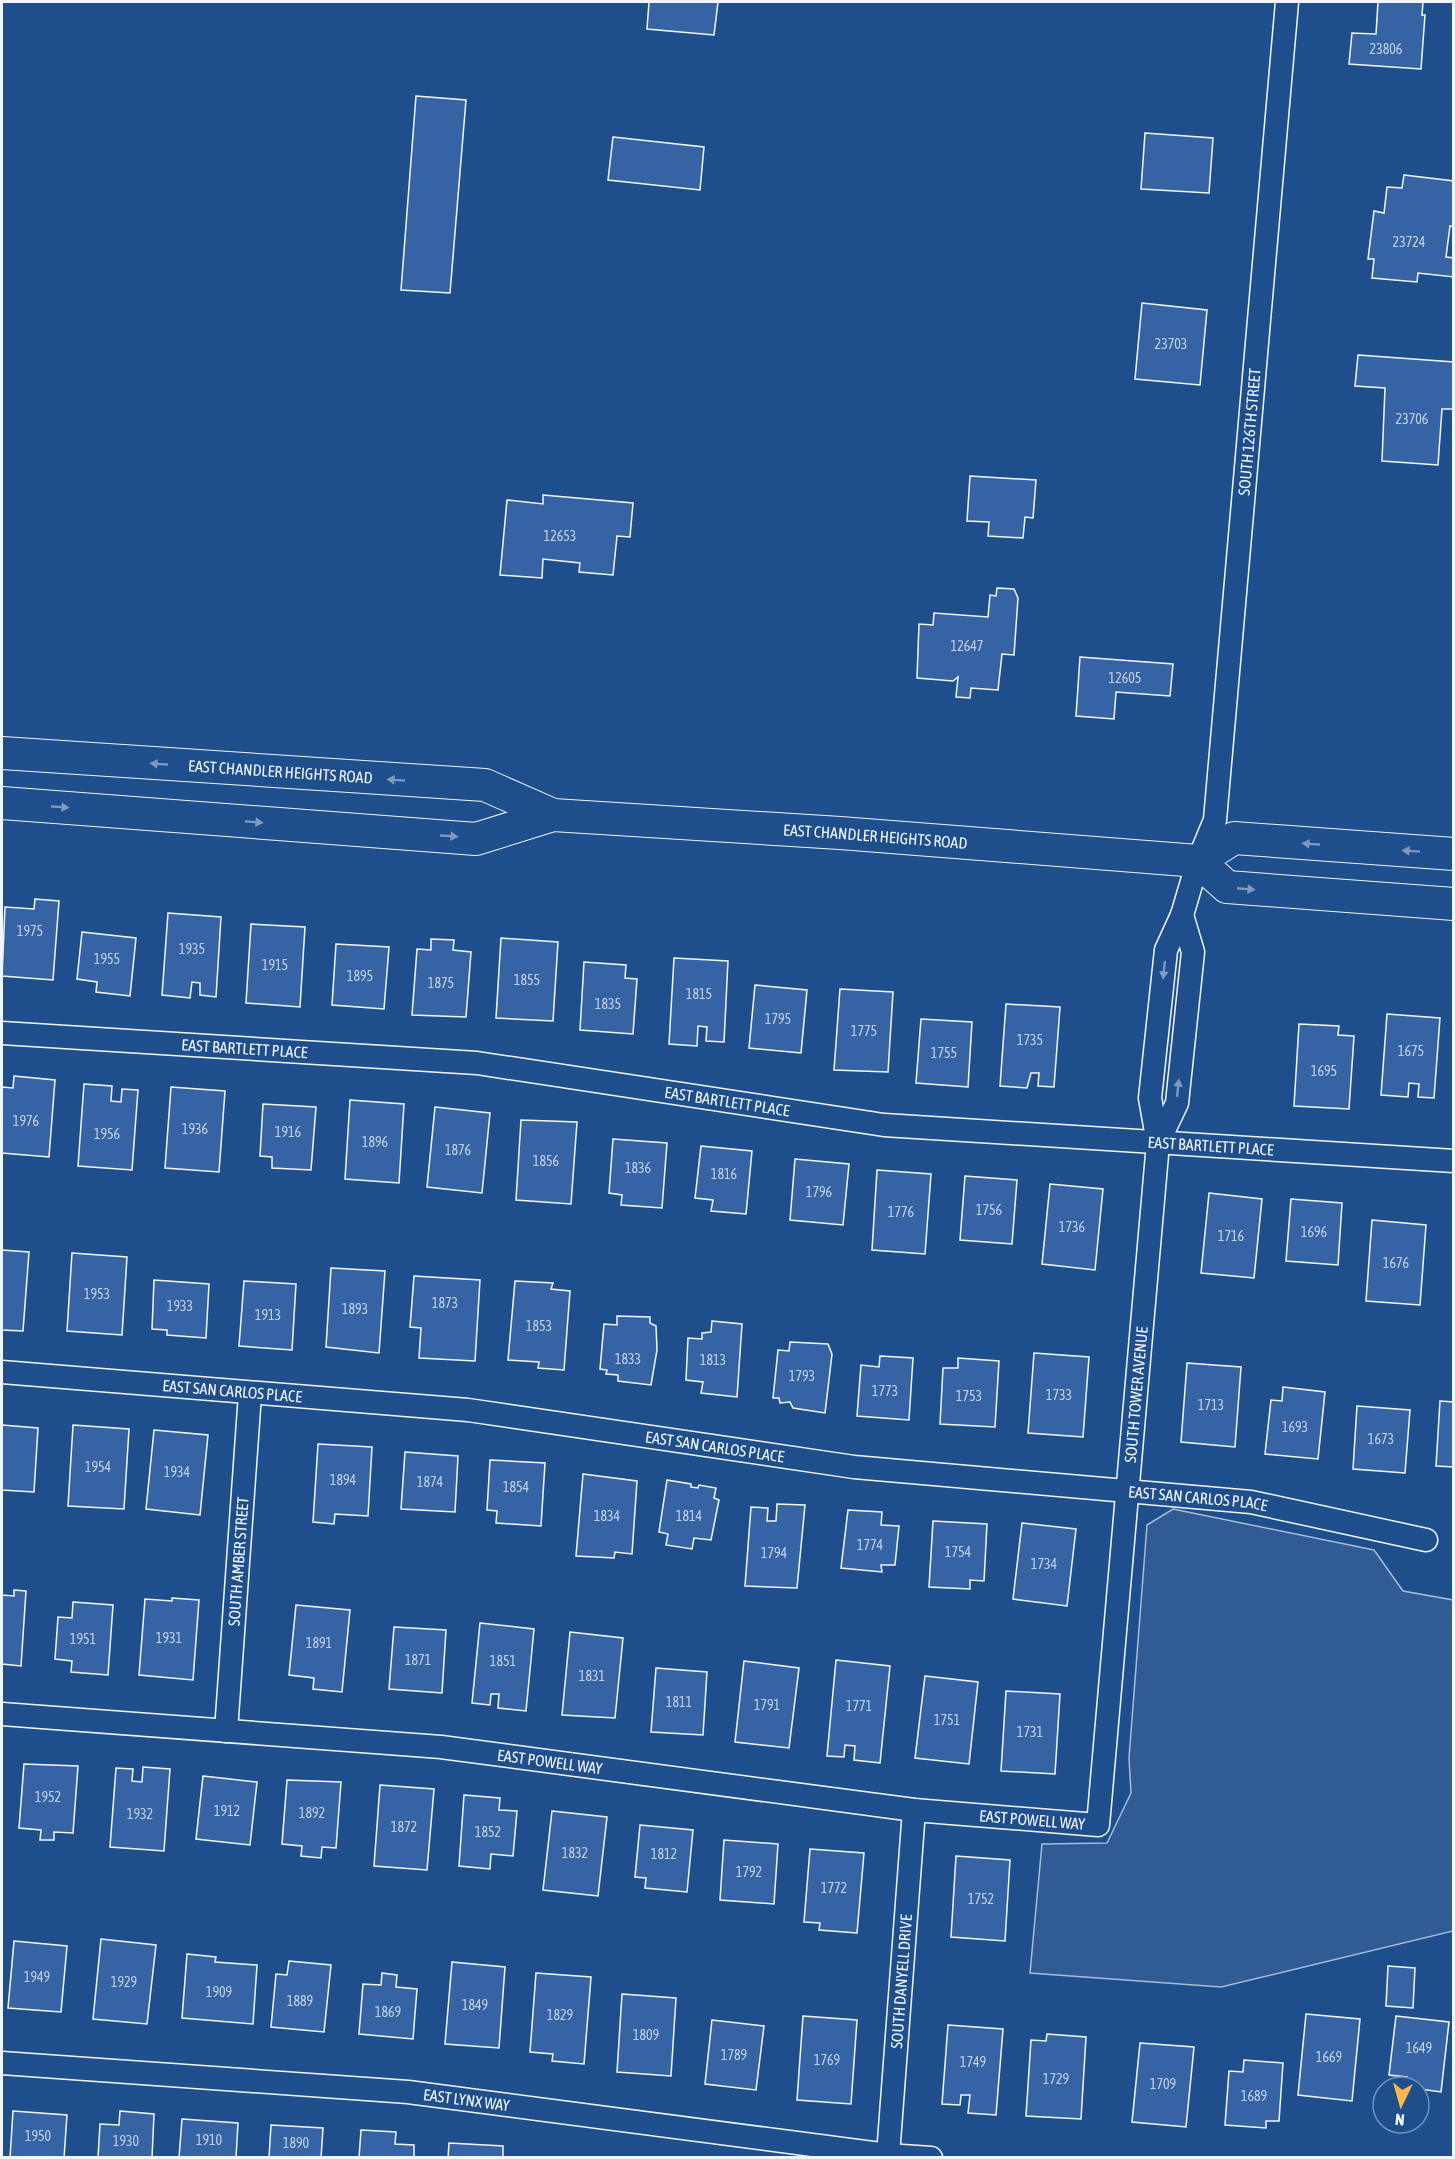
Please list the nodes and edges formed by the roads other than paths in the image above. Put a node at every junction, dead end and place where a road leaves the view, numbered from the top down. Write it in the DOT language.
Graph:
graph roads {
  1 [pos="1287,2"];
  2 [pos="2,753"];
  3 [pos="2,803"];
  4 [pos="553,815"];
  5 [pos="1454,854"];
  6 [pos="1198,861"];
  7 [pos="1454,904"];
  8 [pos="2,1033"];
  9 [pos="1158,1143"];
  10 [pos="1454,1161"];
  11 [pos="2,1372"];
  12 [pos="250,1394"];
  13 [pos="1129,1491"];
  14 [pos="1426,1540"];
  15 [pos="2,1714"];
  16 [pos="226,1731"];
  17 [pos="914,1810"];
  18 [pos="1098,1826"];
  19 [pos="2,2062"];
  20 [pos="888,2154"];
  21 [pos="931,2157"];
  1 -- 6 [label="street, SOUTH 126TH STREET"];
  4 -- 2 [label="main road, EAST CHANDLER HEIGHTS ROAD, one-way"];
  3 -- 4 [label="main road, EAST CHANDLER HEIGHTS ROAD, one-way"];
  4 -- 6 [label="main road, EAST CHANDLER HEIGHTS ROAD"];
  5 -- 6 [label="main road, one-way"];
  6 -- 7 [label="main road, one-way"];
  6 -- 9 [label="street, SOUTH TOWER AVENUE"];
  8 -- 9 [label="street, EAST BARTLETT PLACE"];
  9 -- 10 [label="street, EAST BARTLETT PLACE"];
  9 -- 13 [label="street, SOUTH TOWER AVENUE"];
  11 -- 12 [label="street, EAST SAN CARLOS PLACE"];
  12 -- 13 [label="street, EAST SAN CARLOS PLACE"];
  12 -- 16 [label="street, SOUTH AMBER STREET"];
  13 -- 14 [label="street, EAST SAN CARLOS PLACE"];
  13 -- 18 [label="street, SOUTH TOWER AVENUE"];
  15 -- 16 [label="street, EAST POWELL WAY"];
  16 -- 17 [label="street, EAST POWELL WAY"];
  17 -- 18 [label="street, EAST POWELL WAY"];
  17 -- 20 [label="street, SOUTH DANYELL DRIVE"];
  19 -- 20 [label="street, EAST LYNX WAY"];
  20 -- 21 [label="street, EAST LYNX WAY"];
}
